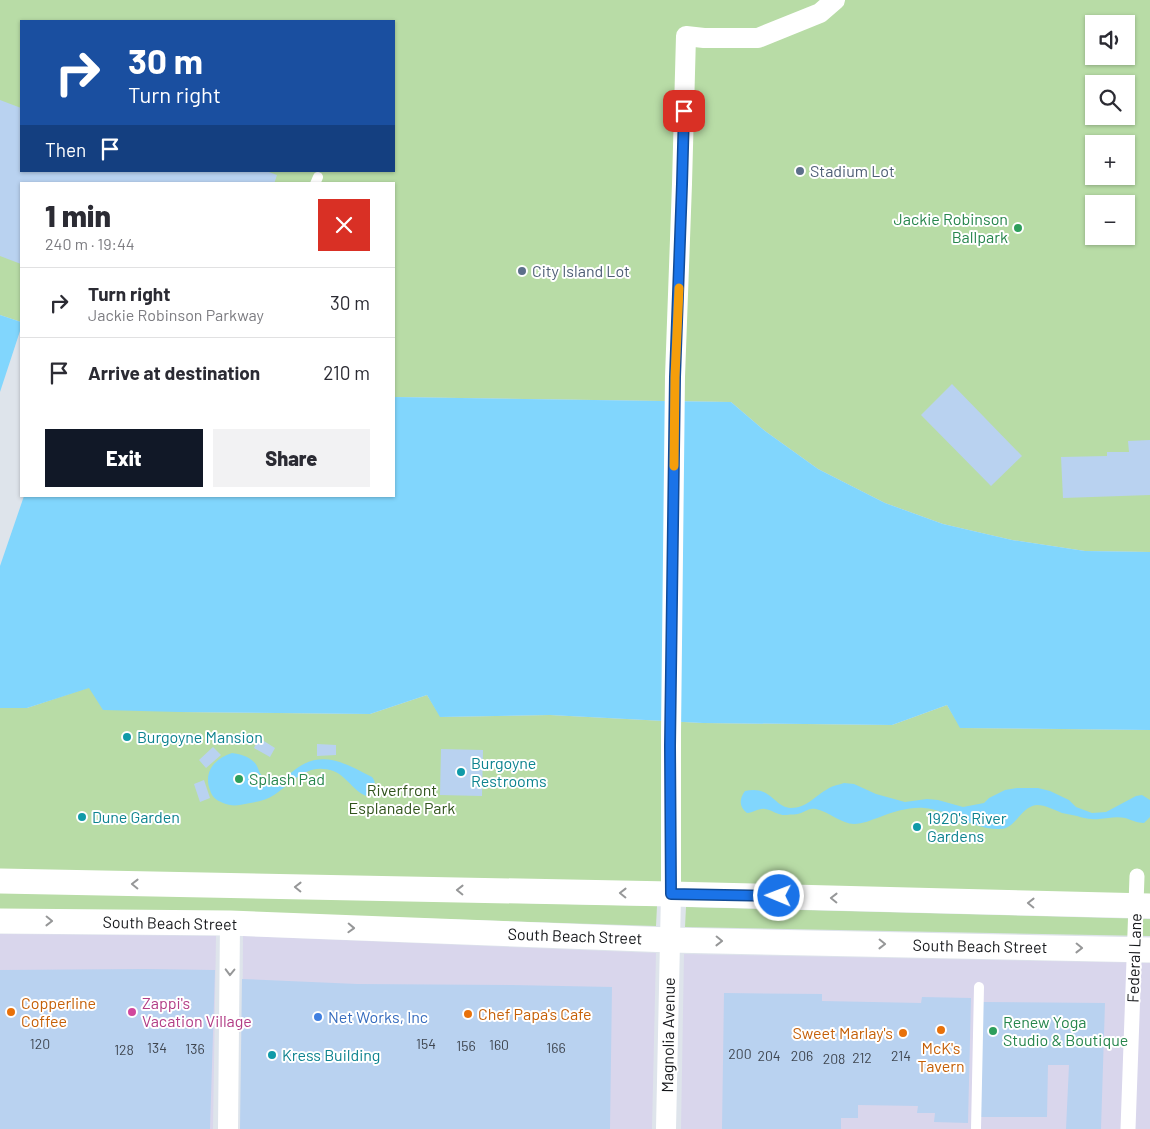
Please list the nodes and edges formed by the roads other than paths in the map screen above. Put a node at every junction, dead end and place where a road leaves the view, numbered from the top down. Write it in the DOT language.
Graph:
graph roads {
  1 [pos="835,0"];
  2 [pos="1138,876"];
  3 [pos="0,881"];
  4 [pos="671,894"];
  5 [pos="1143,905"];
  6 [pos="0,921"];
  7 [pos="230,923"];
  8 [pos="670,940"];
  9 [pos="1142,950"];
  10 [pos="979,987"];
  11 [pos="228,1129"];
  12 [pos="666,1129"];
  13 [pos="976,1129"];
  14 [pos="1128,1129"];
  1 -- 4 [label="street, Magnolia Avenue"];
  2 -- 5 [label="street, Federal Lane"];
  4 -- 3 [label="street, one-way"];
  5 -- 4 [label="street, one-way"];
  4 -- 8 [label="street, Magnolia Avenue"];
  5 -- 9 [label="street, Federal Lane"];
  6 -- 7 [label="street, South Beach Street, one-way"];
  7 -- 8 [label="street, South Beach Street, one-way"];
  7 -- 11 [label="street, one-way"];
  8 -- 9 [label="street, South Beach Street, one-way"];
  8 -- 12 [label="street, Magnolia Avenue"];
  9 -- 14 [label="street, Federal Lane"];
  10 -- 13 [label="lane"];
}
